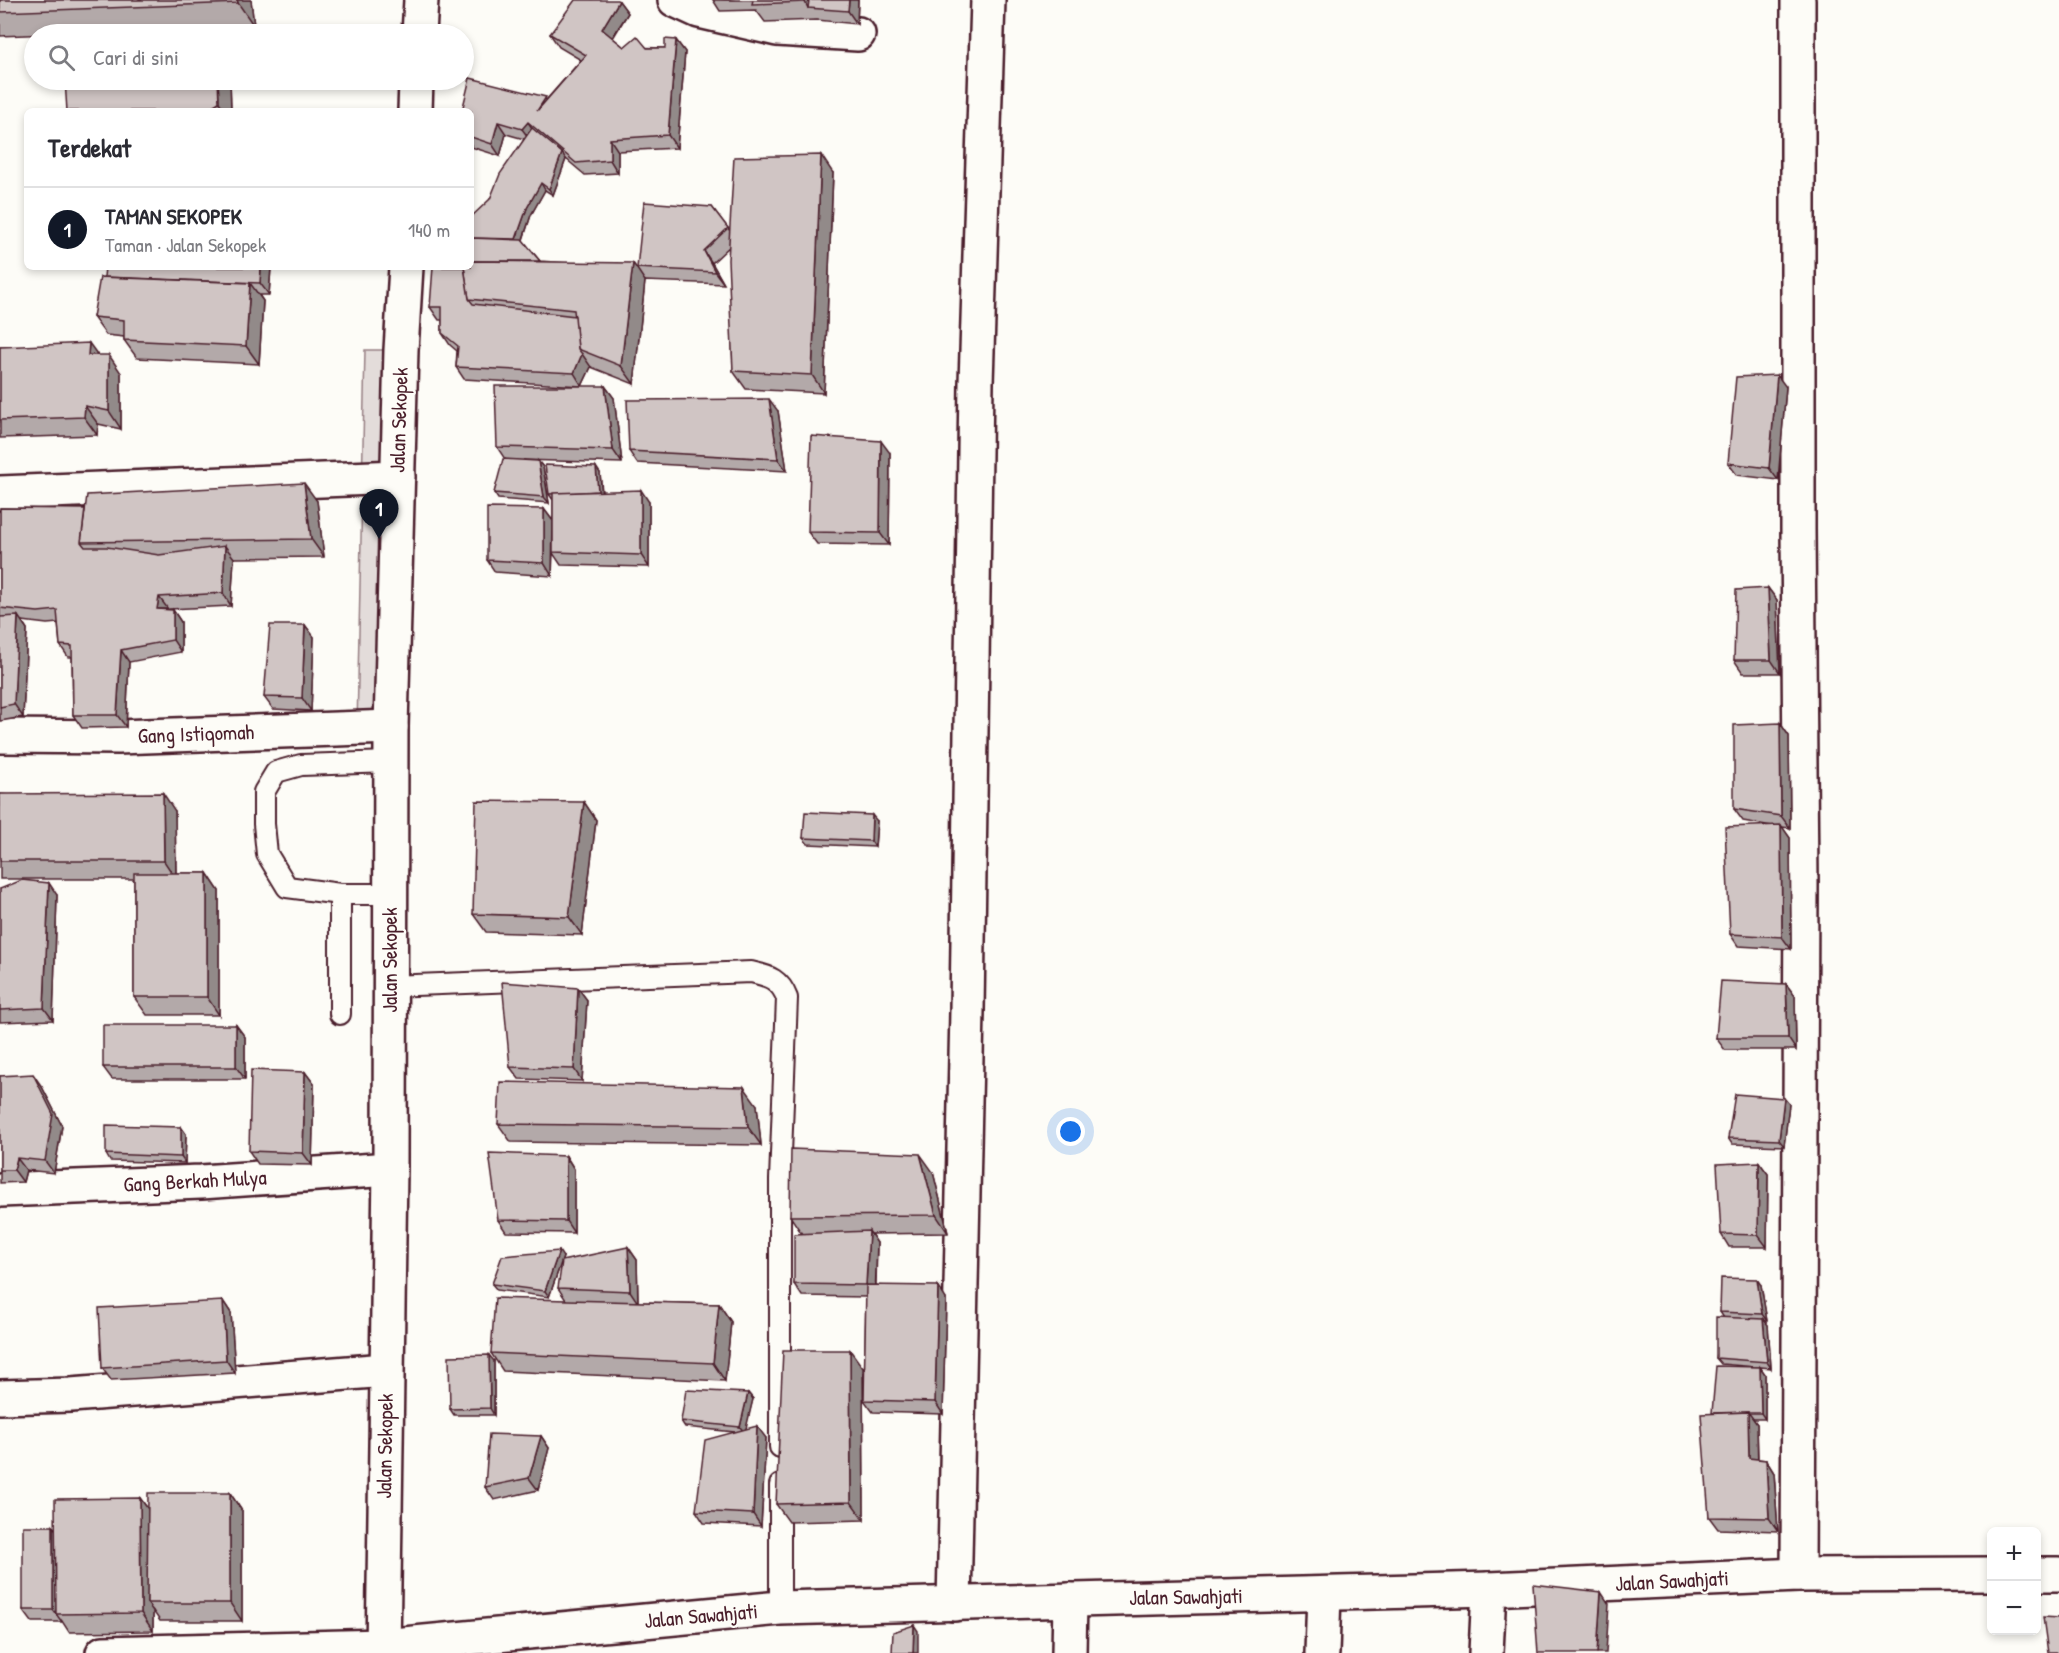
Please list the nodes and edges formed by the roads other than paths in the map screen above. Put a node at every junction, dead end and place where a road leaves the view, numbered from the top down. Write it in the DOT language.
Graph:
graph roads {
  1 [pos="421,0"];
  2 [pos="675,0"];
  3 [pos="988,0"];
  4 [pos="1798,0"];
  5 [pos="420,24"];
  6 [pos="858,34"];
  7 [pos="416,90"];
  8 [pos="415,108"];
  9 [pos="406,270"];
  10 [pos="398,477"];
  11 [pos="0,493"];
  12 [pos="391,727"];
  13 [pos="0,736"];
  14 [pos="391,762"];
  15 [pos="340,894"];
  16 [pos="390,894"];
  17 [pos="390,986"];
  18 [pos="340,1014"];
  19 [pos="390,1169"];
  20 [pos="0,1190"];
  21 [pos="386,1370"];
  22 [pos="0,1397"];
  23 [pos="1987,1574"];
  24 [pos="2041,1574"];
  25 [pos="2059,1574"];
  26 [pos="1798,1575"];
  27 [pos="1489,1589"];
  28 [pos="1324,1594"];
  29 [pos="1070,1600"];
  30 [pos="954,1604"];
  31 [pos="780,1608"];
  32 [pos="383,1649"];
  33 [pos="103,1653"];
  34 [pos="1069,1653"];
  35 [pos="1322,1653"];
  36 [pos="1486,1653"];
  1 -- 5 [label="street"];
  2 -- 6 [label="street"];
  3 -- 30 [label="street"];
  4 -- 26 [label="street"];
  7 -- 8 [label="street"];
  9 -- 10 [label="street, Jalan Sekopek"];
  10 -- 11 [label="street"];
  10 -- 12 [label="street, Jalan Sekopek"];
  12 -- 13 [label="street, Gang Istiqomah"];
  12 -- 14 [label="street, Jalan Sekopek"];
  14 -- 15 [label="lane"];
  14 -- 16 [label="street, Jalan Sekopek"];
  15 -- 16 [label="lane"];
  15 -- 18 [label="lane"];
  16 -- 17 [label="street, Jalan Sekopek"];
  17 -- 19 [label="street, Jalan Sekopek"];
  17 -- 31 [label="lane"];
  19 -- 20 [label="street, Gang Berkah Mulya"];
  19 -- 21 [label="street, Jalan Sekopek"];
  21 -- 22 [label="street"];
  21 -- 32 [label="street, Jalan Sekopek"];
  23 -- 26 [label="street, Jalan Sawahjati"];
  24 -- 25 [label="street"];
  26 -- 27 [label="street, Jalan Sawahjati"];
  27 -- 28 [label="street, Jalan Sawahjati"];
  27 -- 36 [label="street"];
  28 -- 29 [label="street, Jalan Sawahjati"];
  28 -- 35 [label="street"];
  29 -- 30 [label="street, Jalan Sawahjati"];
  29 -- 34 [label="street"];
  30 -- 31 [label="street, Jalan Sawahjati"];
  31 -- 32 [label="street, Jalan Sawahjati"];
  32 -- 33 [label="street, Jalan Sawahjati"];
}
